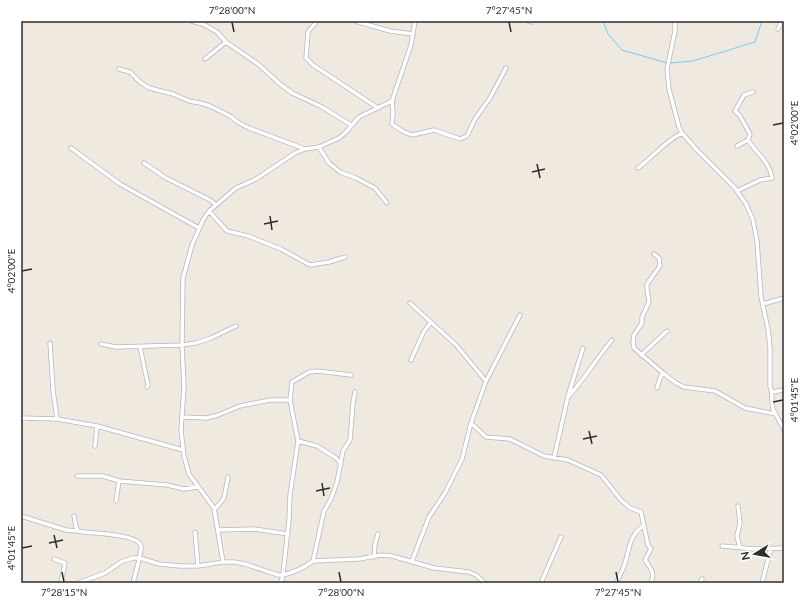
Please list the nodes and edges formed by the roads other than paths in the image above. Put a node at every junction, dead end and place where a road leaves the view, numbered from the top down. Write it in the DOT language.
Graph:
graph roads {
  1 [pos="190,21"];
  2 [pos="317,21"];
  3 [pos="356,21"];
  4 [pos="415,21"];
  5 [pos="675,21"];
  6 [pos="782,21"];
  7 [pos="778,29"];
  8 [pos="413,34"];
  9 [pos="226,42"];
  10 [pos="205,59"];
  11 [pos="506,68"];
  12 [pos="119,69"];
  13 [pos="754,92"];
  14 [pos="392,101"];
  15 [pos="378,108"];
  16 [pos="351,125"];
  17 [pos="682,133"];
  18 [pos="748,140"];
  19 [pos="737,146"];
  20 [pos="319,147"];
  21 [pos="72,148"];
  22 [pos="305,149"];
  23 [pos="144,163"];
  24 [pos="638,168"];
  25 [pos="737,191"];
  26 [pos="387,203"];
  27 [pos="216,205"];
  28 [pos="209,211"];
  29 [pos="199,228"];
  30 [pos="654,254"];
  31 [pos="345,257"];
  32 [pos="784,298"];
  33 [pos="410,303"];
  34 [pos="763,304"];
  35 [pos="520,315"];
  36 [pos="431,322"];
  37 [pos="236,326"];
  38 [pos="667,331"];
  39 [pos="612,340"];
  40 [pos="50,343"];
  41 [pos="101,344"];
  42 [pos="182,345"];
  43 [pos="140,347"];
  44 [pos="583,348"];
  45 [pos="641,355"];
  46 [pos="411,360"];
  47 [pos="663,373"];
  48 [pos="351,375"];
  49 [pos="486,381"];
  50 [pos="147,387"];
  51 [pos="657,388"];
  52 [pos="784,390"];
  53 [pos="355,392"];
  54 [pos="772,392"];
  55 [pos="568,396"];
  56 [pos="290,400"];
  57 [pos="776,414"];
  58 [pos="182,417"];
  59 [pos="21,418"];
  60 [pos="57,419"];
  61 [pos="471,423"];
  62 [pos="97,426"];
  63 [pos="784,430"];
  64 [pos="298,441"];
  65 [pos="95,446"];
  66 [pos="183,450"];
  67 [pos="554,458"];
  68 [pos="341,464"];
  69 [pos="77,476"];
  70 [pos="228,477"];
  71 [pos="119,481"];
  72 [pos="198,487"];
  73 [pos="116,500"];
  74 [pos="738,506"];
  75 [pos="215,510"];
  76 [pos="21,516"];
  77 [pos="74,516"];
  78 [pos="644,525"];
  79 [pos="218,530"];
  80 [pos="78,531"];
  81 [pos="195,532"];
  82 [pos="288,534"];
  83 [pos="378,534"];
  84 [pos="561,537"];
  85 [pos="722,546"];
  86 [pos="740,548"];
  87 [pos="771,548"];
  88 [pos="784,548"];
  89 [pos="374,557"];
  90 [pos="140,558"];
  91 [pos="54,559"];
  92 [pos="313,561"];
  93 [pos="412,561"];
  94 [pos="223,562"];
  95 [pos="198,566"];
  96 [pos="283,575"];
  97 [pos="96,577"];
  98 [pos="61,583"];
  99 [pos="78,583"];
  100 [pos="97,583"];
  101 [pos="133,583"];
  102 [pos="281,583"];
  103 [pos="485,583"];
  104 [pos="541,583"];
  105 [pos="616,583"];
  106 [pos="651,583"];
  107 [pos="762,583"];
  1 -- 9 [label="street"];
  2 -- 15 [label="street"];
  3 -- 8 [label="street"];
  4 -- 8 [label="street"];
  5 -- 17 [label="street"];
  6 -- 7 [label="street"];
  8 -- 14 [label="street"];
  9 -- 10 [label="street"];
  9 -- 16 [label="street"];
  11 -- 14 [label="street"];
  12 -- 22 [label="street"];
  13 -- 18 [label="street"];
  14 -- 15 [label="street"];
  15 -- 16 [label="street"];
  16 -- 20 [label="street"];
  17 -- 24 [label="street"];
  17 -- 25 [label="street"];
  18 -- 19 [label="street"];
  18 -- 25 [label="street"];
  20 -- 22 [label="street"];
  20 -- 26 [label="street"];
  21 -- 29 [label="street"];
  22 -- 27 [label="street"];
  23 -- 27 [label="street"];
  25 -- 34 [label="street"];
  27 -- 28 [label="street"];
  28 -- 29 [label="street"];
  28 -- 31 [label="street"];
  29 -- 42 [label="street"];
  30 -- 45 [label="street"];
  32 -- 34 [label="street"];
  33 -- 36 [label="street"];
  34 -- 54 [label="street"];
  35 -- 49 [label="street"];
  36 -- 46 [label="street"];
  36 -- 49 [label="street"];
  37 -- 42 [label="street"];
  38 -- 45 [label="street"];
  39 -- 55 [label="street"];
  40 -- 60 [label="street"];
  41 -- 43 [label="street"];
  42 -- 43 [label="street"];
  42 -- 58 [label="street"];
  43 -- 50 [label="street"];
  44 -- 55 [label="street"];
  45 -- 47 [label="street"];
  47 -- 51 [label="street"];
  47 -- 57 [label="street"];
  48 -- 56 [label="street"];
  49 -- 61 [label="street"];
  52 -- 54 [label="street"];
  53 -- 68 [label="street"];
  54 -- 57 [label="street"];
  55 -- 67 [label="street"];
  56 -- 58 [label="street"];
  56 -- 64 [label="street"];
  57 -- 63 [label="street"];
  58 -- 66 [label="street"];
  59 -- 60 [label="street"];
  60 -- 62 [label="street"];
  61 -- 67 [label="street"];
  61 -- 93 [label="street"];
  62 -- 65 [label="street"];
  62 -- 66 [label="street"];
  64 -- 68 [label="street"];
  64 -- 82 [label="street"];
  66 -- 72 [label="street"];
  67 -- 78 [label="street"];
  68 -- 92 [label="street"];
  69 -- 71 [label="street"];
  70 -- 75 [label="street"];
  71 -- 72 [label="street"];
  71 -- 73 [label="street"];
  72 -- 75 [label="street"];
  74 -- 86 [label="street"];
  75 -- 79 [label="street"];
  76 -- 80 [label="street"];
  77 -- 80 [label="street"];
  78 -- 105 [label="street"];
  78 -- 106 [label="street"];
  79 -- 82 [label="street"];
  79 -- 94 [label="street"];
  80 -- 90 [label="street"];
  81 -- 95 [label="street"];
  82 -- 96 [label="street"];
  83 -- 89 [label="street"];
  84 -- 104 [label="street"];
  85 -- 86 [label="street"];
  86 -- 87 [label="street"];
  87 -- 88 [label="street"];
  87 -- 107 [label="street"];
  89 -- 92 [label="street"];
  89 -- 93 [label="street"];
  90 -- 95 [label="street"];
  90 -- 97 [label="street"];
  90 -- 101 [label="street"];
  91 -- 98 [label="street"];
  92 -- 96 [label="street"];
  93 -- 103 [label="street"];
  94 -- 95 [label="street"];
  94 -- 96 [label="street"];
  96 -- 102 [label="street"];
  97 -- 99 [label="street"];
  97 -- 100 [label="street"];
}
